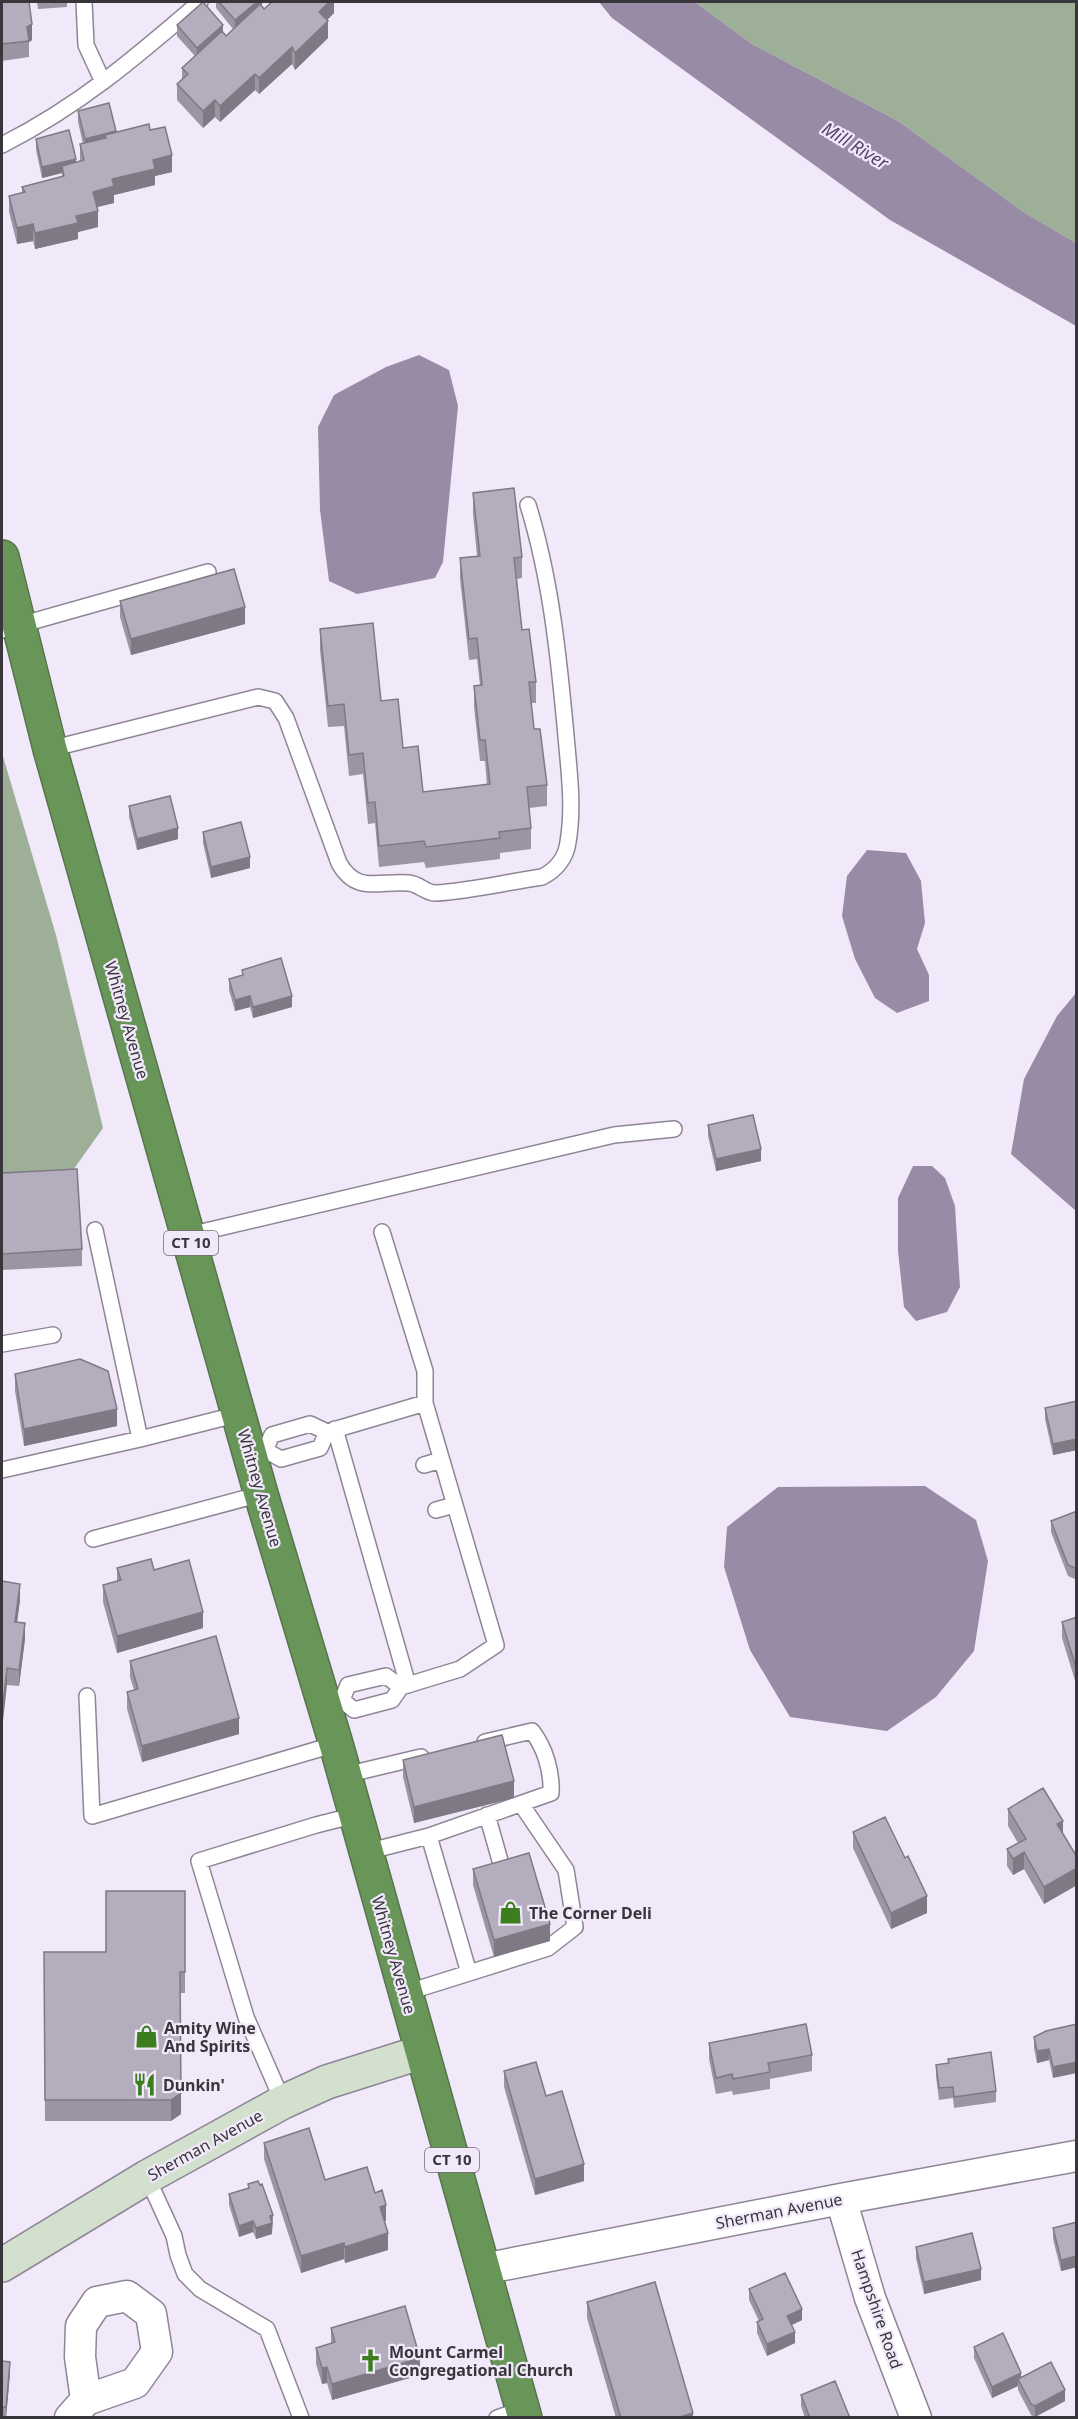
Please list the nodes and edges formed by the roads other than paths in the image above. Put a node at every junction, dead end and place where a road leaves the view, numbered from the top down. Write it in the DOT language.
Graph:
graph roads {
  1 [pos="84,2"];
  2 [pos="200,2"];
  3 [pos="103,82"];
  4 [pos="2,145"];
  5 [pos="528,505"];
  6 [pos="2,557"];
  7 [pos="208,572"];
  8 [pos="10,628"];
  9 [pos="50,749"];
  10 [pos="674,1130"];
  11 [pos="95,1230"];
  12 [pos="382,1232"];
  13 [pos="189,1235"];
  14 [pos="53,1335"];
  15 [pos="2,1344"];
  16 [pos="425,1403"];
  17 [pos="239,1414"];
  18 [pos="331,1431"];
  19 [pos="140,1439"];
  20 [pos="258,1453"];
  21 [pos="441,1460"];
  22 [pos="424,1465"];
  23 [pos="2,1470"];
  24 [pos="261,1494"];
  25 [pos="454,1505"];
  26 [pos="436,1510"];
  27 [pos="93,1539"];
  28 [pos="405,1686"];
  29 [pos="87,1696"];
  30 [pos="333,1702"];
  31 [pos="336,1744"];
  32 [pos="466,1746"];
  33 [pos="433,1754"];
  34 [pos="345,1775"];
  35 [pos="521,1804"];
  36 [pos="356,1815"];
  37 [pos="488,1815"];
  38 [pos="429,1836"];
  39 [pos="366,1852"];
  40 [pos="501,1864"];
  41 [pos="469,1973"];
  42 [pos="405,1993"];
  43 [pos="422,2052"];
  44 [pos="283,2102"];
  45 [pos="1077,2156"];
  46 [pos="147,2177"];
  47 [pos="841,2199"];
  48 [pos="2,2265"];
  49 [pos="483,2269"];
  50 [pos="515,2415"];
  51 [pos="301,2418"];
  52 [pos="916,2418"];
  1 -- 3 [label="lane"];
  2 -- 3 [label="lane"];
  3 -- 4 [label="lane"];
  5 -- 9 [label="lane"];
  6 -- 8 [label="highway, Whitney Avenue / CT 10"];
  7 -- 8 [label="lane"];
  8 -- 9 [label="highway, Whitney Avenue / CT 10"];
  9 -- 13 [label="highway, Whitney Avenue / CT 10"];
  10 -- 13 [label="lane"];
  11 -- 19 [label="lane"];
  12 -- 16 [label="lane"];
  13 -- 17 [label="highway, Whitney Avenue / CT 10"];
  14 -- 15 [label="lane"];
  16 -- 18 [label="lane"];
  16 -- 21 [label="lane"];
  17 -- 19 [label="lane"];
  17 -- 20 [label="highway, Whitney Avenue / CT 10"];
  18 -- 20 [label="lane"];
  18 -- 20 [label="lane"];
  18 -- 28 [label="lane"];
  19 -- 23 [label="lane"];
  20 -- 24 [label="highway, Whitney Avenue / CT 10"];
  21 -- 22 [label="lane"];
  21 -- 25 [label="lane"];
  24 -- 27 [label="lane"];
  24 -- 30 [label="highway, Whitney Avenue / CT 10"];
  25 -- 26 [label="lane"];
  25 -- 28 [label="lane"];
  28 -- 30 [label="lane"];
  28 -- 30 [label="lane"];
  29 -- 31 [label="lane"];
  30 -- 31 [label="highway, Whitney Avenue / CT 10"];
  31 -- 34 [label="highway, Whitney Avenue / CT 10"];
  32 -- 35 [label="lane"];
  33 -- 34 [label="lane"];
  34 -- 36 [label="highway, Whitney Avenue / CT 10"];
  35 -- 37 [label="lane"];
  35 -- 41 [label="lane"];
  36 -- 39 [label="highway, Whitney Avenue / CT 10"];
  36 -- 44 [label="lane"];
  37 -- 38 [label="lane"];
  37 -- 40 [label="lane"];
  38 -- 39 [label="lane"];
  38 -- 41 [label="lane"];
  39 -- 42 [label="highway, Whitney Avenue / CT 10"];
  41 -- 42 [label="lane"];
  42 -- 43 [label="highway, Whitney Avenue / CT 10"];
  43 -- 44 [label="main road, Sherman Avenue"];
  43 -- 49 [label="highway, Whitney Avenue / CT 10"];
  44 -- 46 [label="main road, Sherman Avenue"];
  45 -- 47 [label="street, Sherman Avenue"];
  46 -- 48 [label="main road, Sherman Avenue"];
  46 -- 51 [label="lane"];
  47 -- 49 [label="street, Sherman Avenue"];
  47 -- 52 [label="street, Hampshire Road"];
  49 -- 50 [label="highway, Whitney Avenue / CT 10"];
}
